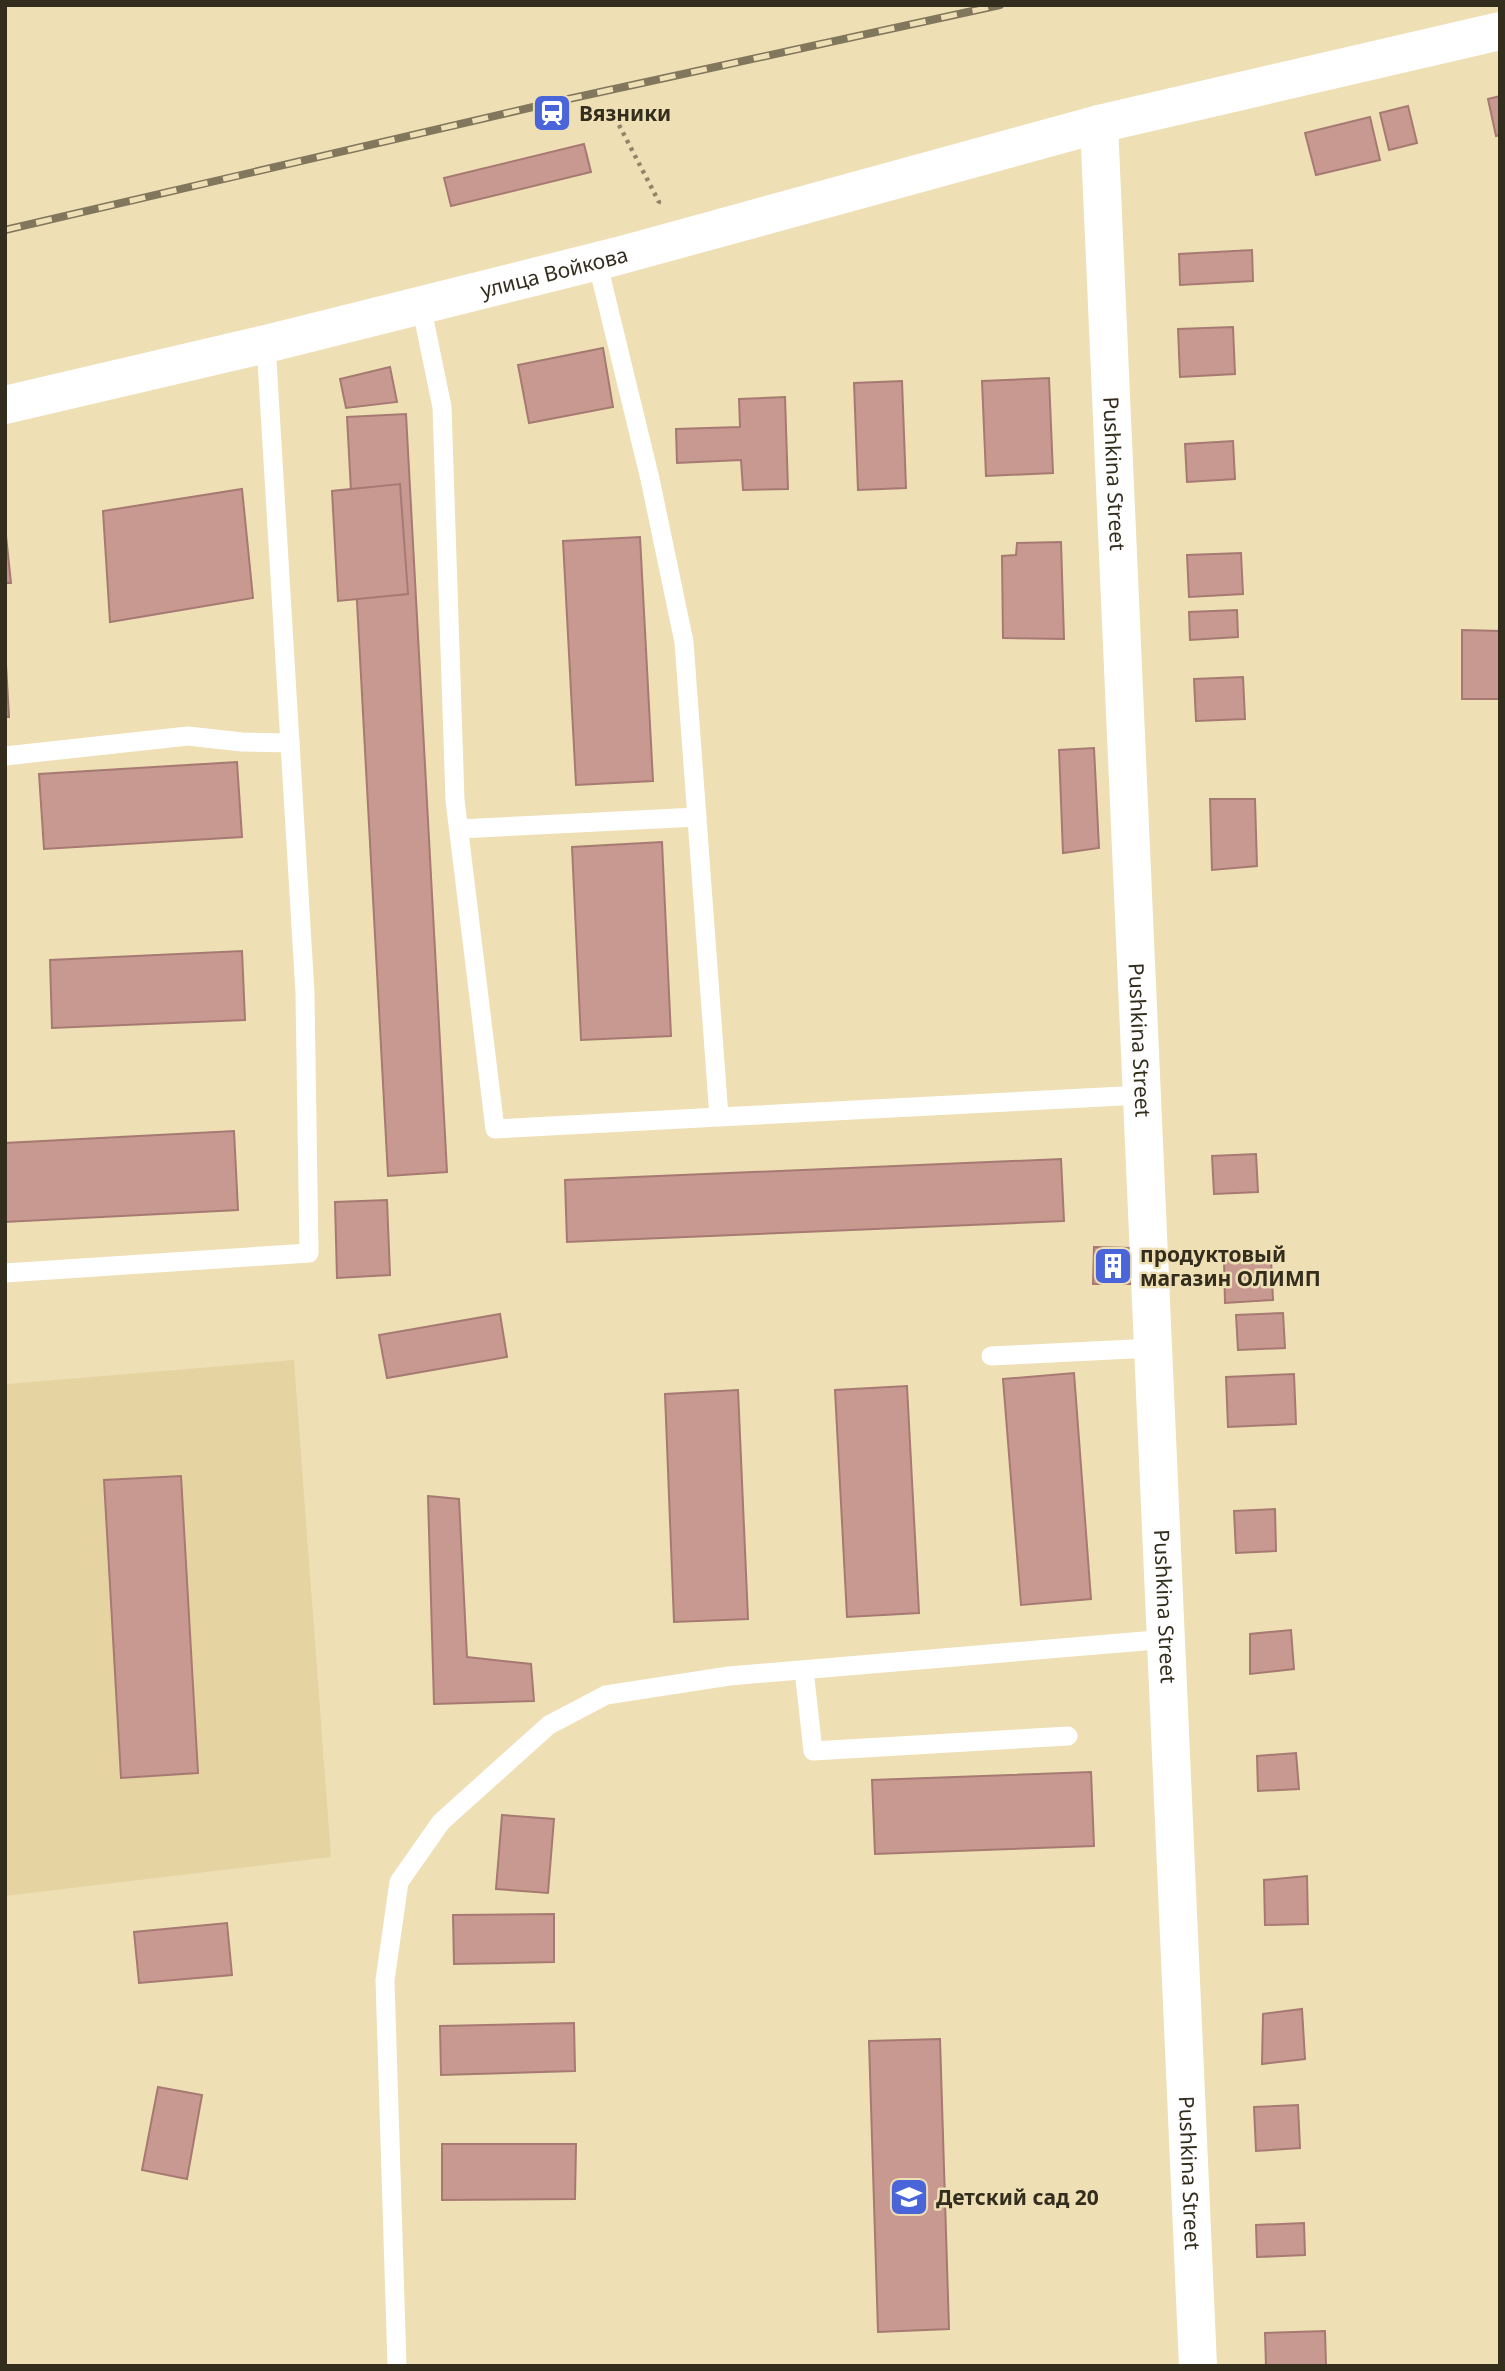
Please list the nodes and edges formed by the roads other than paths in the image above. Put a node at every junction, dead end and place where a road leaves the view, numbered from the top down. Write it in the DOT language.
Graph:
graph roads {
  1 [pos="1500,31"];
  2 [pos="1100,124"];
  3 [pos="597,261"];
  4 [pos="421,305"];
  5 [pos="265,344"];
  6 [pos="5,405"];
  7 [pos="290,743"];
  8 [pos="5,756"];
  9 [pos="697,817"];
  10 [pos="459,829"];
  11 [pos="1142,1095"];
  12 [pos="719,1116"];
  13 [pos="5,1273"];
  14 [pos="1153,1348"];
  15 [pos="991,1356"];
  16 [pos="1168,1639"];
  17 [pos="804,1670"];
  18 [pos="1068,1736"];
  19 [pos="397,2366"];
  20 [pos="1198,2366"];
  1 -- 2 [label="street"];
  2 -- 3 [label="street, улица Войкова"];
  2 -- 11 [label="street, Pushkina Street"];
  3 -- 4 [label="street, улица Войкова"];
  3 -- 9 [label="lane"];
  4 -- 5 [label="street, улица Войкова"];
  4 -- 10 [label="lane"];
  5 -- 6 [label="street, улица Войкова"];
  5 -- 7 [label="lane"];
  7 -- 8 [label="lane"];
  7 -- 13 [label="lane"];
  9 -- 10 [label="lane"];
  9 -- 12 [label="lane"];
  10 -- 12 [label="lane"];
  11 -- 12 [label="lane"];
  11 -- 14 [label="street, Pushkina Street"];
  14 -- 15 [label="lane"];
  14 -- 16 [label="street, Pushkina Street"];
  16 -- 17 [label="lane"];
  16 -- 20 [label="street, Pushkina Street"];
  17 -- 18 [label="lane"];
  17 -- 19 [label="lane"];
}
